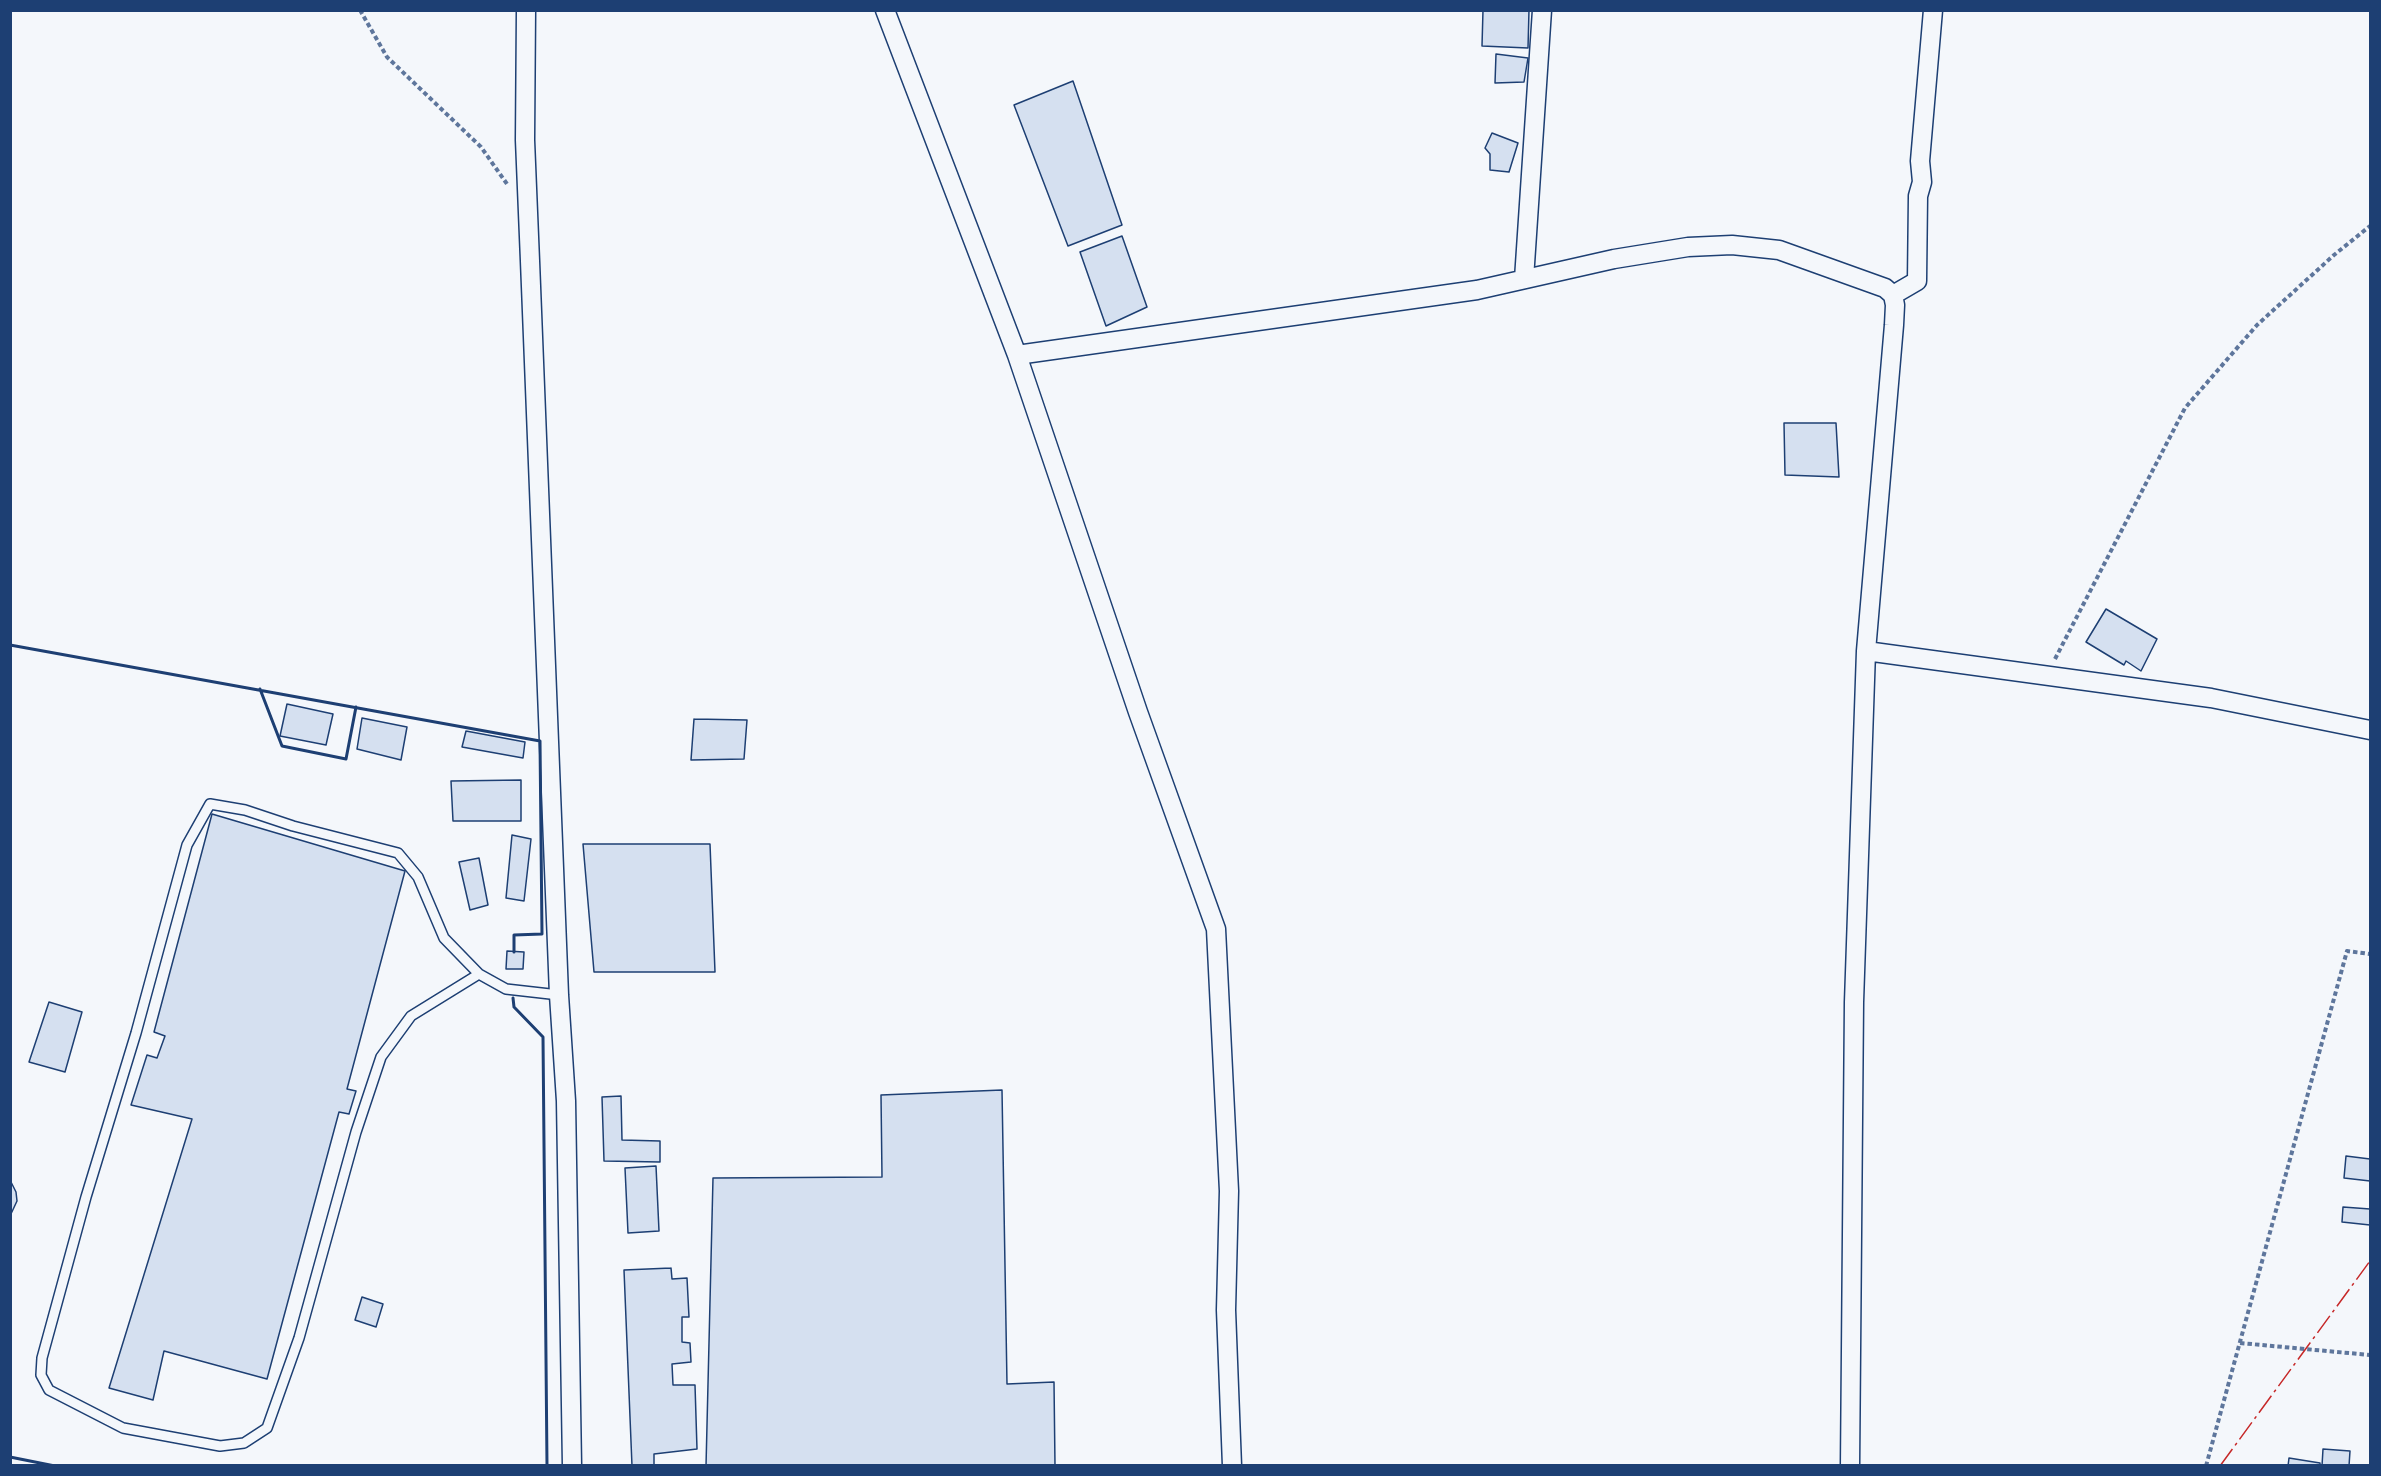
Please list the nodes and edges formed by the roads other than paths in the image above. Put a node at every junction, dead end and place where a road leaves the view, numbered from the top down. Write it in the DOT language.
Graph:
graph roads {
  1 [pos="526,10"];
  2 [pos="885,10"];
  3 [pos="1542,10"];
  4 [pos="1933,10"];
  5 [pos="1524,279"];
  6 [pos="1893,295"];
  7 [pos="1017,355"];
  8 [pos="1866,651"];
  9 [pos="2370,730"];
  10 [pos="479,974"];
  11 [pos="559,995"];
  12 [pos="572,1466"];
  13 [pos="1232,1466"];
  14 [pos="1850,1466"];
  1 -- 11 [label="street"];
  2 -- 7 [label="street"];
  3 -- 5 [label="street"];
  4 -- 6 [label="street"];
  5 -- 6 [label="street"];
  5 -- 7 [label="street"];
  6 -- 8 [label="street"];
  7 -- 13 [label="street"];
  8 -- 9 [label="street"];
  8 -- 14 [label="street"];
  10 -- 10 [label="lane"];
  10 -- 11 [label="lane"];
  11 -- 12 [label="street"];
}
